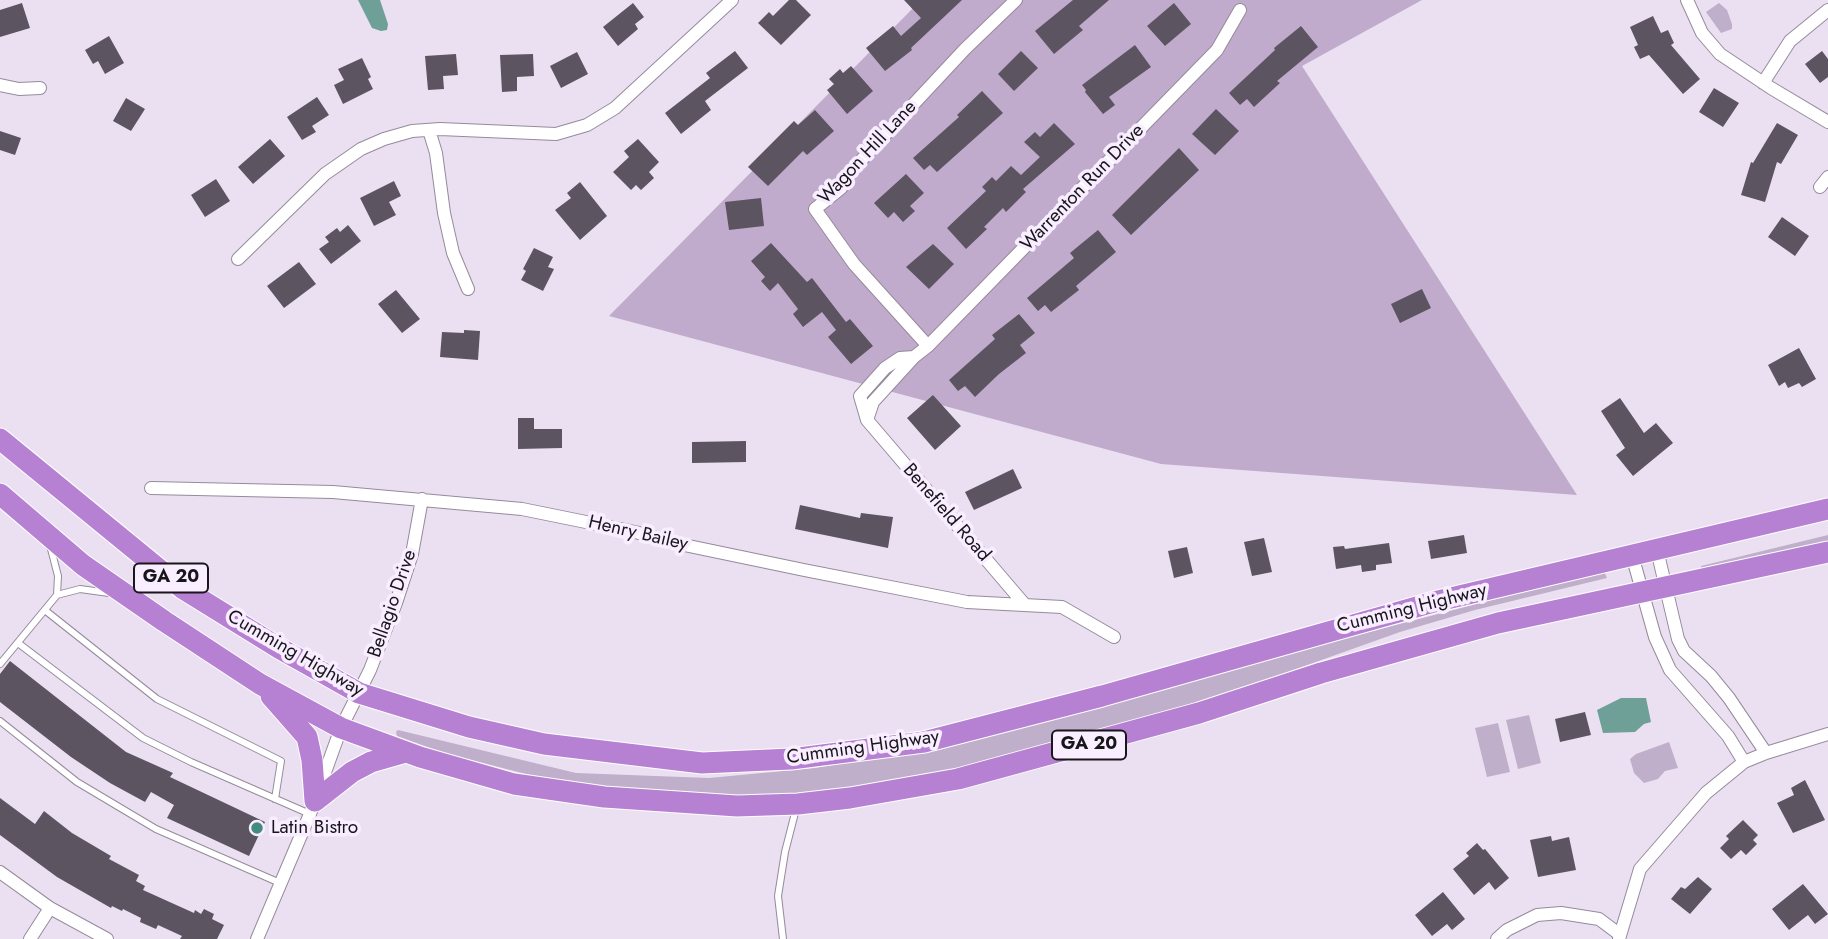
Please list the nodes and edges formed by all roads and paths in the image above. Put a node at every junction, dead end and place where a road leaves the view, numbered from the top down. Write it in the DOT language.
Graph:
graph roads {
  1 [pos="732,0"];
  2 [pos="1016,0"];
  3 [pos="1687,0"];
  4 [pos="1240,10"];
  5 [pos="1828,10"];
  6 [pos="1763,83"];
  7 [pos="0,85"];
  8 [pos="40,88"];
  9 [pos="1828,122"];
  10 [pos="429,130"];
  11 [pos="238,258"];
  12 [pos="468,289"];
  13 [pos="928,346"];
  14 [pos="914,357"];
  15 [pos="885,368"];
  16 [pos="894,379"];
  17 [pos="867,420"];
  18 [pos="0,439"];
  19 [pos="151,488"];
  20 [pos="0,494"];
  21 [pos="422,499"];
  22 [pos="1828,509"];
  23 [pos="44,530"];
  24 [pos="1657,550"];
  25 [pos="1828,552"];
  26 [pos="1632,555"];
  27 [pos="1665,586"];
  28 [pos="1642,591"];
  29 [pos="57,595"];
  30 [pos="133,600"];
  31 [pos="1025,605"];
  32 [pos="46,611"];
  33 [pos="1114,637"];
  34 [pos="18,643"];
  35 [pos="0,664"];
  36 [pos="1701,666"];
  37 [pos="1680,682"];
  38 [pos="260,684"];
  39 [pos="359,693"];
  40 [pos="0,721"];
  41 [pos="341,728"];
  42 [pos="1828,734"];
  43 [pos="406,752"];
  44 [pos="1766,753"];
  45 [pos="1744,762"];
  46 [pos="275,799"];
  47 [pos="798,804"];
  48 [pos="312,807"];
  49 [pos="0,872"];
  50 [pos="280,883"];
  51 [pos="50,908"];
  52 [pos="1619,936"];
  53 [pos="30,939"];
  54 [pos="107,939"];
  55 [pos="257,939"];
  56 [pos="783,939"];
  57 [pos="1497,939"];
  1 -- 10 [label="street"];
  2 -- 13 [label="street, Wagon Hill Lane"];
  3 -- 6 [label="street"];
  4 -- 13 [label="street, Warrenton Run Drive"];
  5 -- 6 [label="street"];
  6 -- 9 [label="street"];
  7 -- 8 [label="street"];
  10 -- 11 [label="street"];
  10 -- 12 [label="street"];
  13 -- 14 [label="street, Warrenton Run Drive"];
  14 -- 15 [label="street, Warrenton Run Drive"];
  14 -- 16 [label="street, Warrenton Run Drive"];
  15 -- 16 [label="street"];
  15 -- 17 [label="street, Warrenton Run Drive"];
  16 -- 17 [label="street, Warrenton Run Drive"];
  17 -- 31 [label="street, Benefield Road"];
  18 -- 39 [label="highway, Cumming Highway / GA 20"];
  19 -- 21 [label="street, Henry Bailey"];
  20 -- 23 [label="highway, Cumming Highway / GA 20"];
  21 -- 31 [label="street, Henry Bailey"];
  21 -- 39 [label="street, Bellagio Drive"];
  22 -- 24 [label="highway, Cumming Highway / GA 20"];
  23 -- 29 [label="lane"];
  23 -- 30 [label="highway, Cumming Highway / GA 20"];
  24 -- 26 [label="highway, Cumming Highway / GA 20"];
  24 -- 27 [label="street"];
  25 -- 27 [label="highway, Cumming Highway / GA 20"];
  26 -- 28 [label="street"];
  26 -- 39 [label="highway, Cumming Highway / GA 20"];
  27 -- 28 [label="highway, Cumming Highway / GA 20"];
  27 -- 36 [label="street"];
  28 -- 37 [label="street"];
  28 -- 47 [label="highway, Cumming Highway / GA 20"];
  29 -- 30 [label="lane"];
  29 -- 32 [label="lane"];
  30 -- 38 [label="highway, Cumming Highway / GA 20"];
  31 -- 33 [label="street, Henry Bailey"];
  32 -- 34 [label="lane"];
  32 -- 46 [label="lane"];
  34 -- 35 [label="lane"];
  34 -- 46 [label="lane"];
  36 -- 37 [label="street"];
  36 -- 44 [label="street"];
  37 -- 45 [label="street"];
  38 -- 41 [label="highway, Cumming Highway / GA 20"];
  38 -- 48 [label="highway"];
  39 -- 41 [label="street, Bellagio Drive"];
  40 -- 50 [label="lane"];
  41 -- 43 [label="highway, Cumming Highway / GA 20"];
  41 -- 48 [label="street, Bellagio Drive"];
  42 -- 44 [label="street"];
  43 -- 47 [label="highway, Cumming Highway / GA 20"];
  43 -- 48 [label="highway"];
  44 -- 45 [label="street"];
  45 -- 52 [label="street"];
  46 -- 48 [label="lane"];
  47 -- 56 [label="lane"];
  48 -- 50 [label="street, Bellagio Drive"];
  49 -- 51 [label="street"];
  50 -- 55 [label="street, Bellagio Drive"];
  51 -- 53 [label="street"];
  51 -- 54 [label="street"];
  52 -- 57 [label="street"];
}
